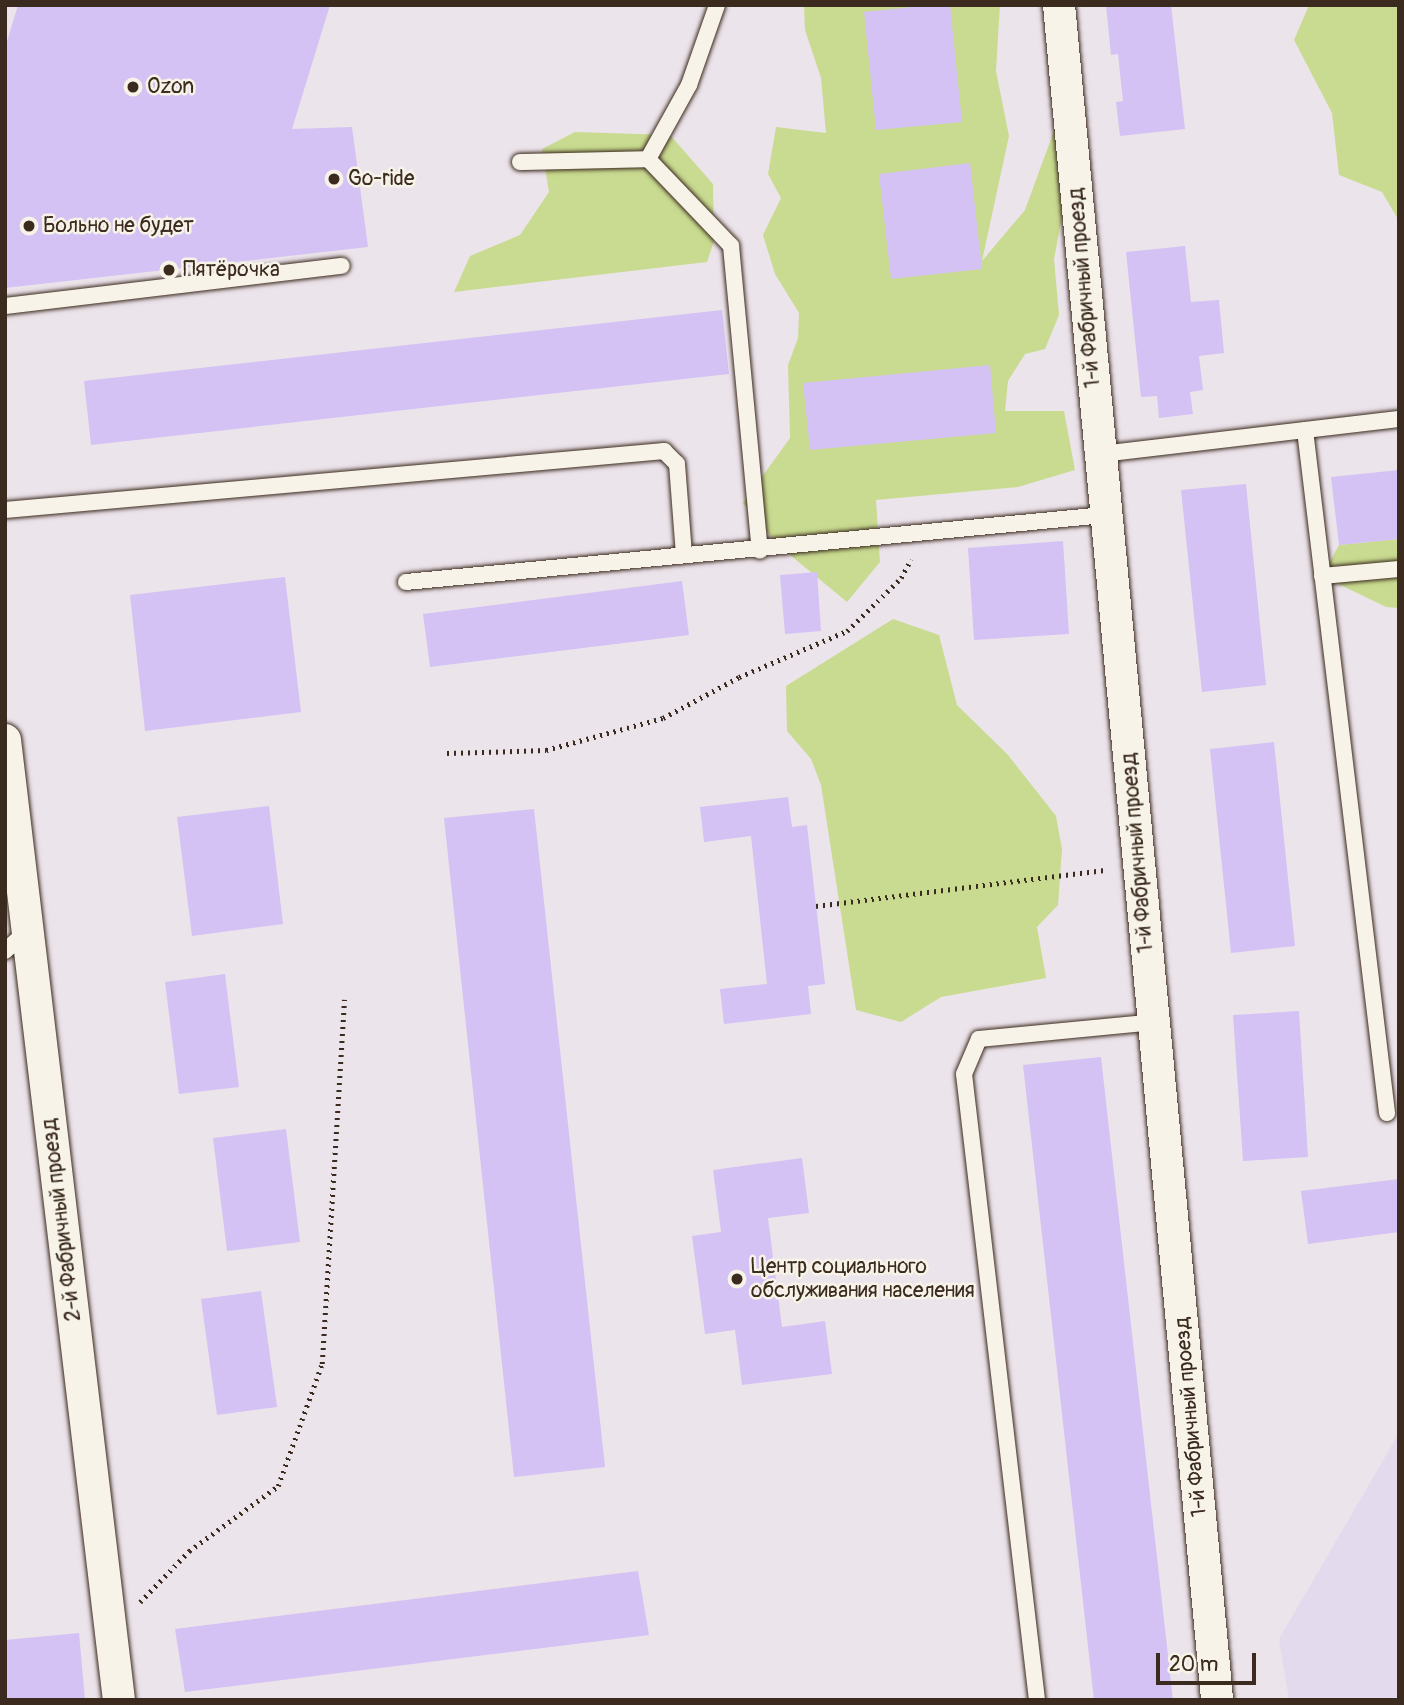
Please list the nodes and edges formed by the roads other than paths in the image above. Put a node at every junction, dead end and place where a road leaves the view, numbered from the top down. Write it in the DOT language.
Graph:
graph roads {
  1 [pos="716,5"];
  2 [pos="1059,5"];
  3 [pos="648,159"];
  4 [pos="520,162"];
  5 [pos="342,266"];
  6 [pos="5,306"];
  7 [pos="1399,419"];
  8 [pos="1305,430"];
  9 [pos="1101,454"];
  10 [pos="5,510"];
  11 [pos="1105,515"];
  12 [pos="760,551"];
  13 [pos="684,554"];
  14 [pos="1399,569"];
  15 [pos="1322,576"];
  16 [pos="406,582"];
  17 [pos="5,740"];
  18 [pos="17,941"];
  19 [pos="1154,1022"];
  20 [pos="1387,1112"];
  21 [pos="119,1700"];
  22 [pos="1037,1700"];
  23 [pos="1217,1700"];
  1 -- 3 [label="lane"];
  2 -- 9 [label="street, 1-й Фабричный проезд"];
  3 -- 4 [label="lane"];
  3 -- 12 [label="lane"];
  5 -- 6 [label="lane"];
  7 -- 8 [label="lane"];
  8 -- 9 [label="lane"];
  8 -- 15 [label="lane"];
  9 -- 11 [label="street, 1-й Фабричный проезд"];
  10 -- 13 [label="lane"];
  11 -- 12 [label="lane"];
  11 -- 19 [label="street, 1-й Фабричный проезд"];
  12 -- 13 [label="lane"];
  13 -- 16 [label="lane"];
  14 -- 15 [label="lane"];
  15 -- 20 [label="lane"];
  17 -- 18 [label="street, 2-й Фабричный проезд"];
  18 -- 21 [label="street, 2-й Фабричный проезд"];
  19 -- 22 [label="lane"];
  19 -- 23 [label="street, 1-й Фабричный проезд"];
}
